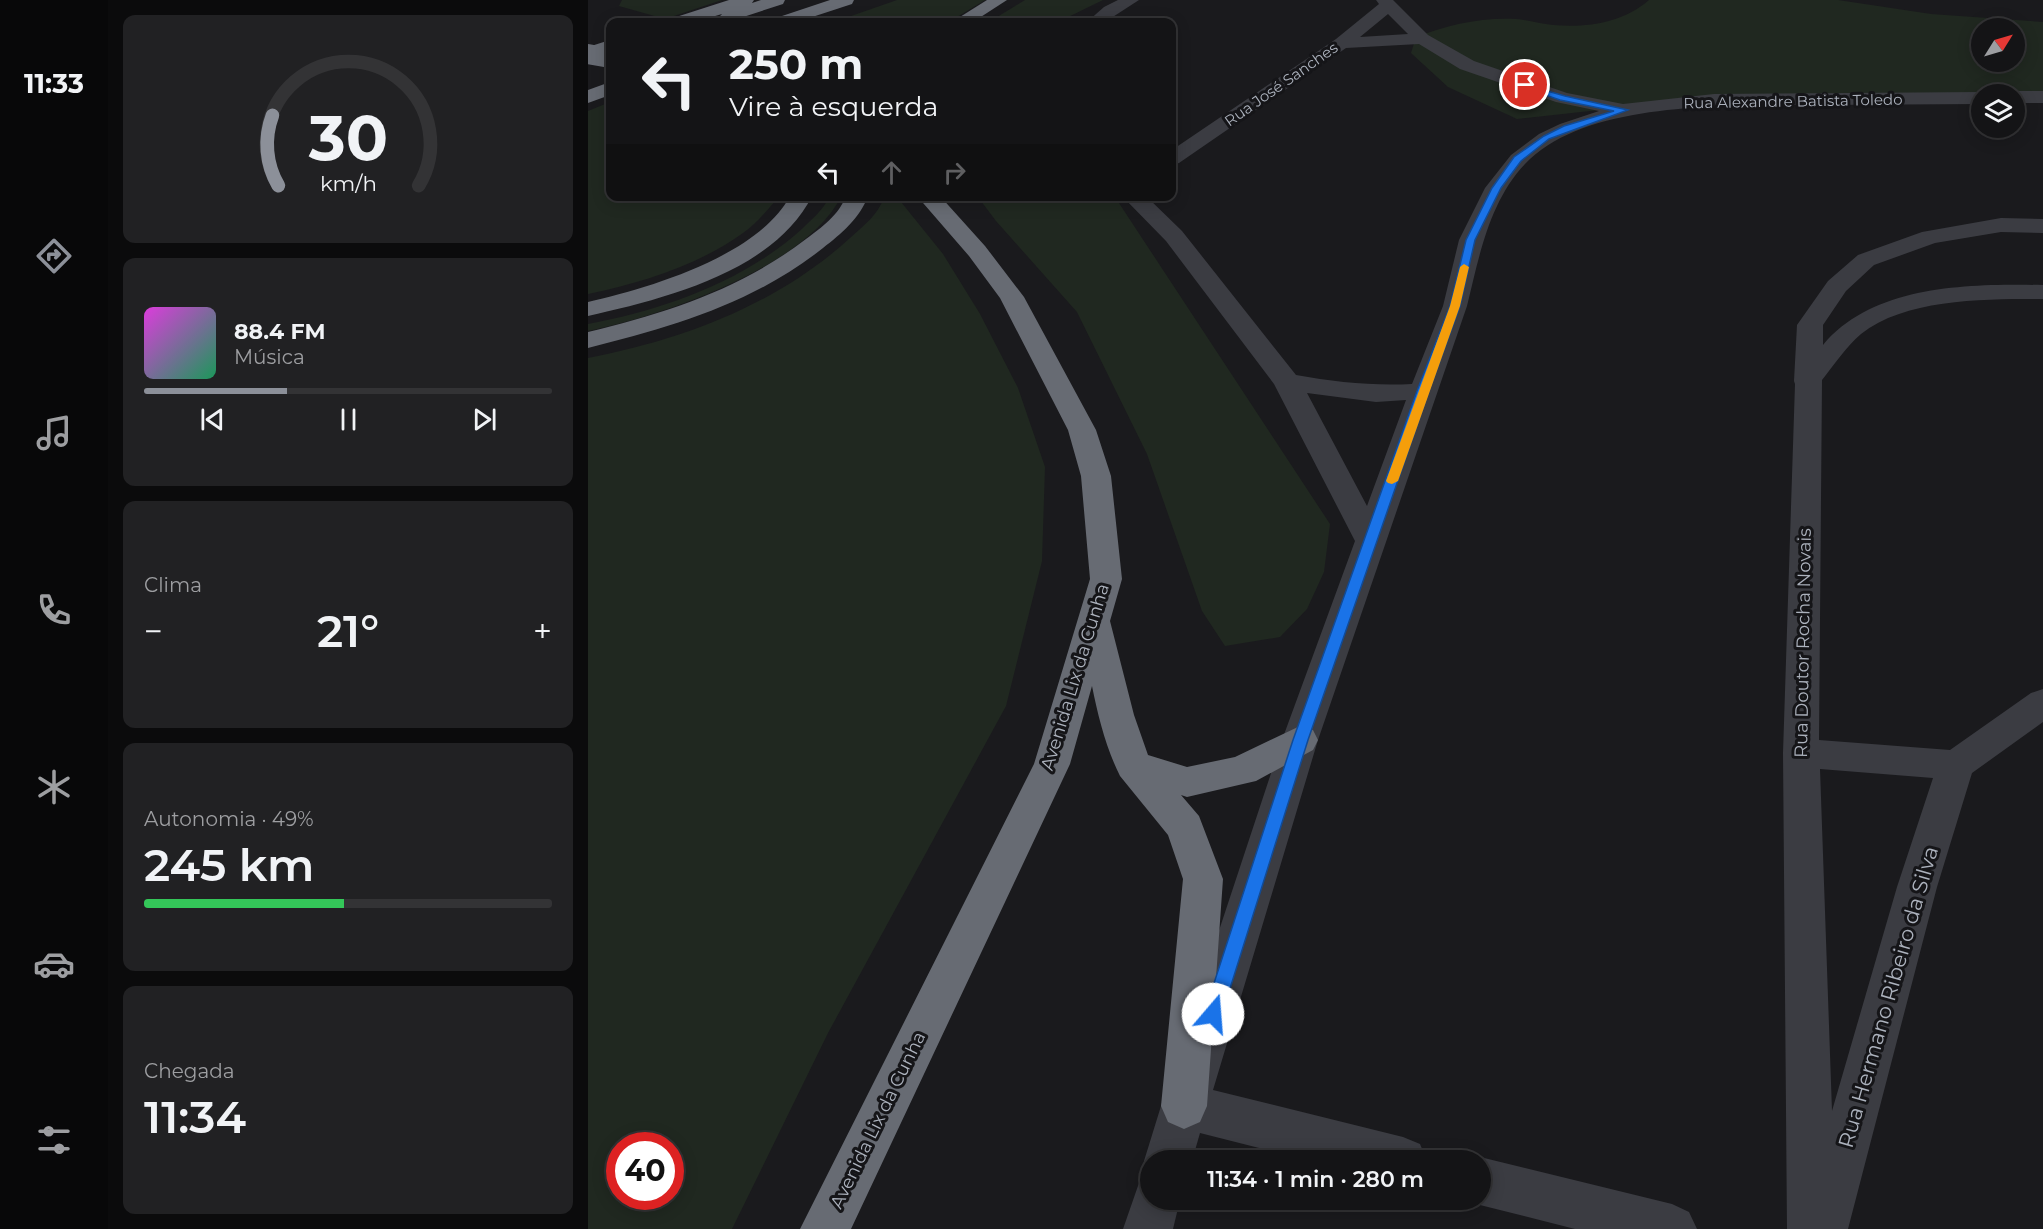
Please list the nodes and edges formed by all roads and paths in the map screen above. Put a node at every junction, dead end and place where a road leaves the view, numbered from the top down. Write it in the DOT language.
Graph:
graph roads {
  1 [pos="746,0"];
  2 [pos="777,0"];
  3 [pos="846,0"];
  4 [pos="999,0"];
  5 [pos="1131,0"];
  6 [pos="1386,3"];
  7 [pos="691,18"];
  8 [pos="724,18"];
  9 [pos="794,18"];
  10 [pos="969,18"];
  11 [pos="1100,18"];
  12 [pos="1422,39"];
  13 [pos="1342,43"];
  14 [pos="606,46"];
  15 [pos="588,53"];
  16 [pos="606,56"];
  17 [pos="606,58"];
  18 [pos="588,64"];
  19 [pos="606,81"];
  20 [pos="588,88"];
  21 [pos="606,90"];
  22 [pos="588,97"];
  23 [pos="2043,97"];
  24 [pos="1563,98"];
  25 [pos="1971,98"];
  26 [pos="2025,98"];
  27 [pos="1623,110"];
  28 [pos="1567,128"];
  29 [pos="1176,156"];
  30 [pos="798,201"];
  31 [pos="856,201"];
  32 [pos="932,201"];
  33 [pos="950,201"];
  34 [pos="1138,201"];
  35 [pos="2043,226"];
  36 [pos="977,251"];
  37 [pos="2043,292"];
  38 [pos="588,309"];
  39 [pos="588,340"];
  40 [pos="1807,381"];
  41 [pos="1287,382"];
  42 [pos="1423,391"];
  43 [pos="1371,542"];
  44 [pos="1095,623"];
  45 [pos="2043,703"];
  46 [pos="1300,740"];
  47 [pos="1801,753"];
  48 [pos="1133,765"];
  49 [pos="1956,765"];
  50 [pos="1184,1106"];
  51 [pos="1171,1150"];
  52 [pos="1359,1150"];
  53 [pos="1491,1183"];
  54 [pos="1153,1210"];
  55 [pos="825,1229"];
  56 [pos="1148,1229"];
  57 [pos="1672,1229"];
  58 [pos="1812,1229"];
  59 [pos="1823,1229"];
  1 -- 7 [label="highway"];
  2 -- 8 [label="highway"];
  3 -- 9 [label="highway"];
  4 -- 10 [label="highway"];
  5 -- 11 [label="street"];
  6 -- 12 [label="street, Rua Alexandre Batista Toledo"];
  6 -- 13 [label="street, Rua José Sanches"];
  12 -- 13 [label="street"];
  12 -- 24 [label="street, Rua Alexandre Batista Toledo"];
  13 -- 29 [label="street, Rua José Sanches"];
  14 -- 15 [label="highway"];
  15 -- 16 [label="highway, bridge"];
  17 -- 18 [label="highway"];
  19 -- 20 [label="highway"];
  21 -- 22 [label="highway"];
  23 -- 26 [label="street"];
  24 -- 27 [label="street, Rua Alexandre Batista Toledo"];
  24 -- 28 [label="street"];
  25 -- 27 [label="street, Rua Alexandre Batista Toledo"];
  27 -- 28 [label="street"];
  28 -- 42 [label="street"];
  30 -- 38 [label="highway"];
  31 -- 39 [label="highway"];
  32 -- 36 [label="highway"];
  33 -- 36 [label="highway"];
  34 -- 41 [label="street"];
  35 -- 40 [label="street, Rua Doutor Rocha Novais"];
  36 -- 44 [label="highway, Avenida Lix da Cunha"];
  37 -- 40 [label="street"];
  40 -- 47 [label="street, Rua Doutor Rocha Novais"];
  41 -- 42 [label="street"];
  41 -- 43 [label="street"];
  42 -- 43 [label="street"];
  43 -- 46 [label="street"];
  44 -- 48 [label="highway"];
  44 -- 55 [label="highway, Avenida Lix da Cunha"];
  45 -- 49 [label="street"];
  46 -- 48 [label="highway"];
  46 -- 50 [label="street"];
  47 -- 49 [label="street"];
  47 -- 58 [label="street, Rua Doutor Rocha Novais"];
  48 -- 50 [label="highway"];
  49 -- 59 [label="street, Rua Hermano Ribeiro da Silva"];
  50 -- 51 [label="street"];
  50 -- 52 [label="street"];
  53 -- 57 [label="street"];
  54 -- 56 [label="street"];
}
